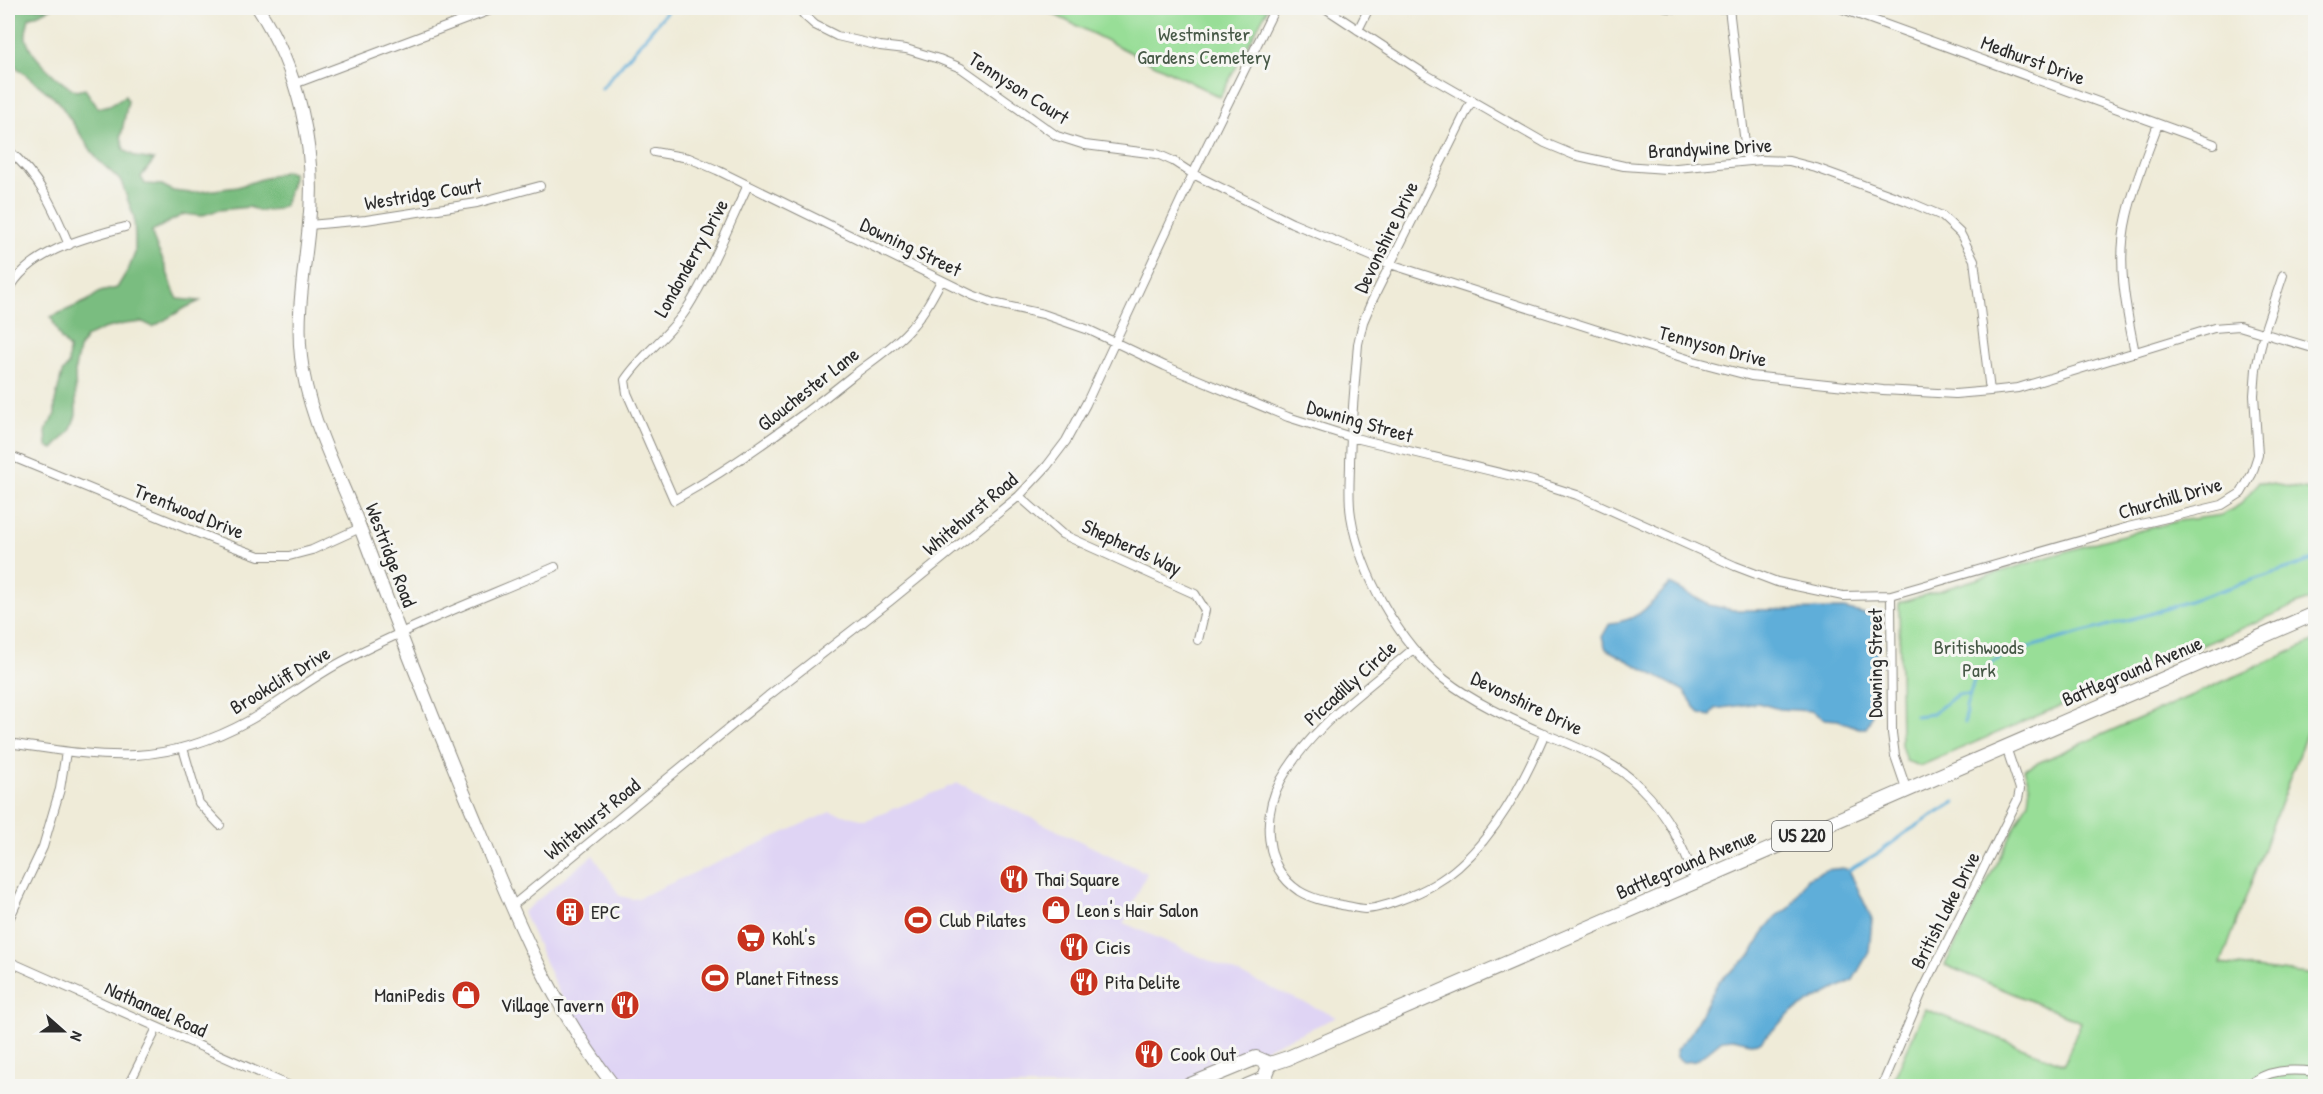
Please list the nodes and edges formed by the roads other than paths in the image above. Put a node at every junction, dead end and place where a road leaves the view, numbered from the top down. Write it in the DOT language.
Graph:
graph roads {
  1 [pos="258,8"];
  2 [pos="496,8"];
  3 [pos="800,8"];
  4 [pos="1275,8"];
  5 [pos="1325,8"];
  6 [pos="1370,8"];
  7 [pos="1667,8"];
  8 [pos="1727,8"];
  9 [pos="1840,8"];
  10 [pos="1358,30"];
  11 [pos="294,84"];
  12 [pos="1472,100"];
  13 [pos="2158,124"];
  14 [pos="2214,144"];
  15 [pos="8,150"];
  16 [pos="654,152"];
  17 [pos="1747,161"];
  18 [pos="1193,174"];
  19 [pos="748,185"];
  20 [pos="540,186"];
  21 [pos="309,225"];
  22 [pos="125,227"];
  23 [pos="69,245"];
  24 [pos="1390,264"];
  25 [pos="2283,275"];
  26 [pos="941,281"];
  27 [pos="8,292"];
  28 [pos="2264,333"];
  29 [pos="1116,342"];
  30 [pos="2316,349"];
  31 [pos="2135,353"];
  32 [pos="1990,391"];
  33 [pos="1351,437"];
  34 [pos="8,455"];
  35 [pos="1019,496"];
  36 [pos="674,500"];
  37 [pos="360,528"];
  38 [pos="555,567"];
  39 [pos="1891,595"];
  40 [pos="2316,613"];
  41 [pos="400,634"];
  42 [pos="1198,640"];
  43 [pos="1413,650"];
  44 [pos="1545,733"];
  45 [pos="8,743"];
  46 [pos="2006,747"];
  47 [pos="183,748"];
  48 [pos="66,752"];
  49 [pos="1907,791"];
  50 [pos="220,825"];
  51 [pos="1696,881"];
  52 [pos="512,906"];
  53 [pos="8,921"];
  54 [pos="8,961"];
  55 [pos="157,1028"];
  56 [pos="1270,1064"];
  57 [pos="2316,1072"];
  58 [pos="129,1086"];
  59 [pos="290,1086"];
  60 [pos="614,1086"];
  61 [pos="1188,1086"];
  62 [pos="1246,1086"];
  63 [pos="1882,1086"];
  64 [pos="2247,1086"];
  1 -- 11 [label="main road, Westridge Road"];
  2 -- 11 [label="street"];
  3 -- 18 [label="street, Tennyson Court"];
  4 -- 18 [label="street, Whitehurst Road"];
  5 -- 10 [label="street, Brandywine Drive"];
  6 -- 10 [label="street"];
  7 -- 8 [label="street"];
  8 -- 17 [label="street"];
  9 -- 13 [label="street, Medhurst Drive"];
  10 -- 12 [label="street, Brandywine Drive"];
  11 -- 21 [label="main road, Westridge Road"];
  12 -- 17 [label="street, Brandywine Drive"];
  12 -- 24 [label="street, Devonshire Drive"];
  13 -- 14 [label="street, Medhurst Drive"];
  13 -- 31 [label="street"];
  15 -- 23 [label="street"];
  16 -- 19 [label="street, Downing Street"];
  17 -- 32 [label="street, Brandywine Drive"];
  18 -- 24 [label="street, Tennyson Drive"];
  18 -- 29 [label="street, Whitehurst Road"];
  19 -- 26 [label="street, Downing Street"];
  19 -- 36 [label="street, Londonderry Drive"];
  20 -- 21 [label="street, Westridge Court"];
  21 -- 37 [label="main road, Westridge Road"];
  22 -- 23 [label="street"];
  23 -- 27 [label="street"];
  24 -- 32 [label="street, Tennyson Drive"];
  24 -- 33 [label="street, Devonshire Drive"];
  25 -- 28 [label="street, Churchill Drive"];
  26 -- 29 [label="street, Downing Street"];
  26 -- 36 [label="street, Glouchester Lane"];
  28 -- 30 [label="street, Tennyson Drive"];
  28 -- 31 [label="street, Tennyson Drive"];
  28 -- 39 [label="street, Churchill Drive"];
  29 -- 33 [label="street, Downing Street"];
  29 -- 35 [label="street, Whitehurst Road"];
  31 -- 32 [label="street, Tennyson Drive"];
  33 -- 39 [label="street, Downing Street"];
  33 -- 43 [label="street, Devonshire Drive"];
  34 -- 37 [label="street, Trentwood Drive"];
  35 -- 42 [label="street, Shepherds Way"];
  35 -- 52 [label="street, Whitehurst Road"];
  37 -- 41 [label="main road, Westridge Road"];
  38 -- 41 [label="street, Brookcliff Drive"];
  39 -- 49 [label="street, Downing Street"];
  40 -- 46 [label="main road, Battleground Avenue / US 220"];
  41 -- 47 [label="street, Brookcliff Drive"];
  41 -- 52 [label="main road, Westridge Road"];
  43 -- 44 [label="street, Devonshire Drive"];
  43 -- 44 [label="street, Piccadilly Circle"];
  44 -- 51 [label="street, Devonshire Drive"];
  45 -- 48 [label="street, Brookcliff Drive"];
  46 -- 49 [label="main road, Battleground Avenue / US 220"];
  46 -- 63 [label="street, British Lake Drive"];
  47 -- 48 [label="street, Brookcliff Drive"];
  47 -- 50 [label="street"];
  48 -- 53 [label="street"];
  49 -- 51 [label="main road, Battleground Avenue / US 220"];
  51 -- 56 [label="main road, Battleground Avenue / US 220"];
  52 -- 60 [label="main road, Westridge Road"];
  54 -- 55 [label="street, Nathanael Road"];
  55 -- 58 [label="street"];
  55 -- 59 [label="street, Nathanael Road"];
  56 -- 61 [label="main road, Battleground Avenue / US 220"];
  56 -- 62 [label="main road, Battleground Avenue / US 220"];
  57 -- 64 [label="street"];
}
